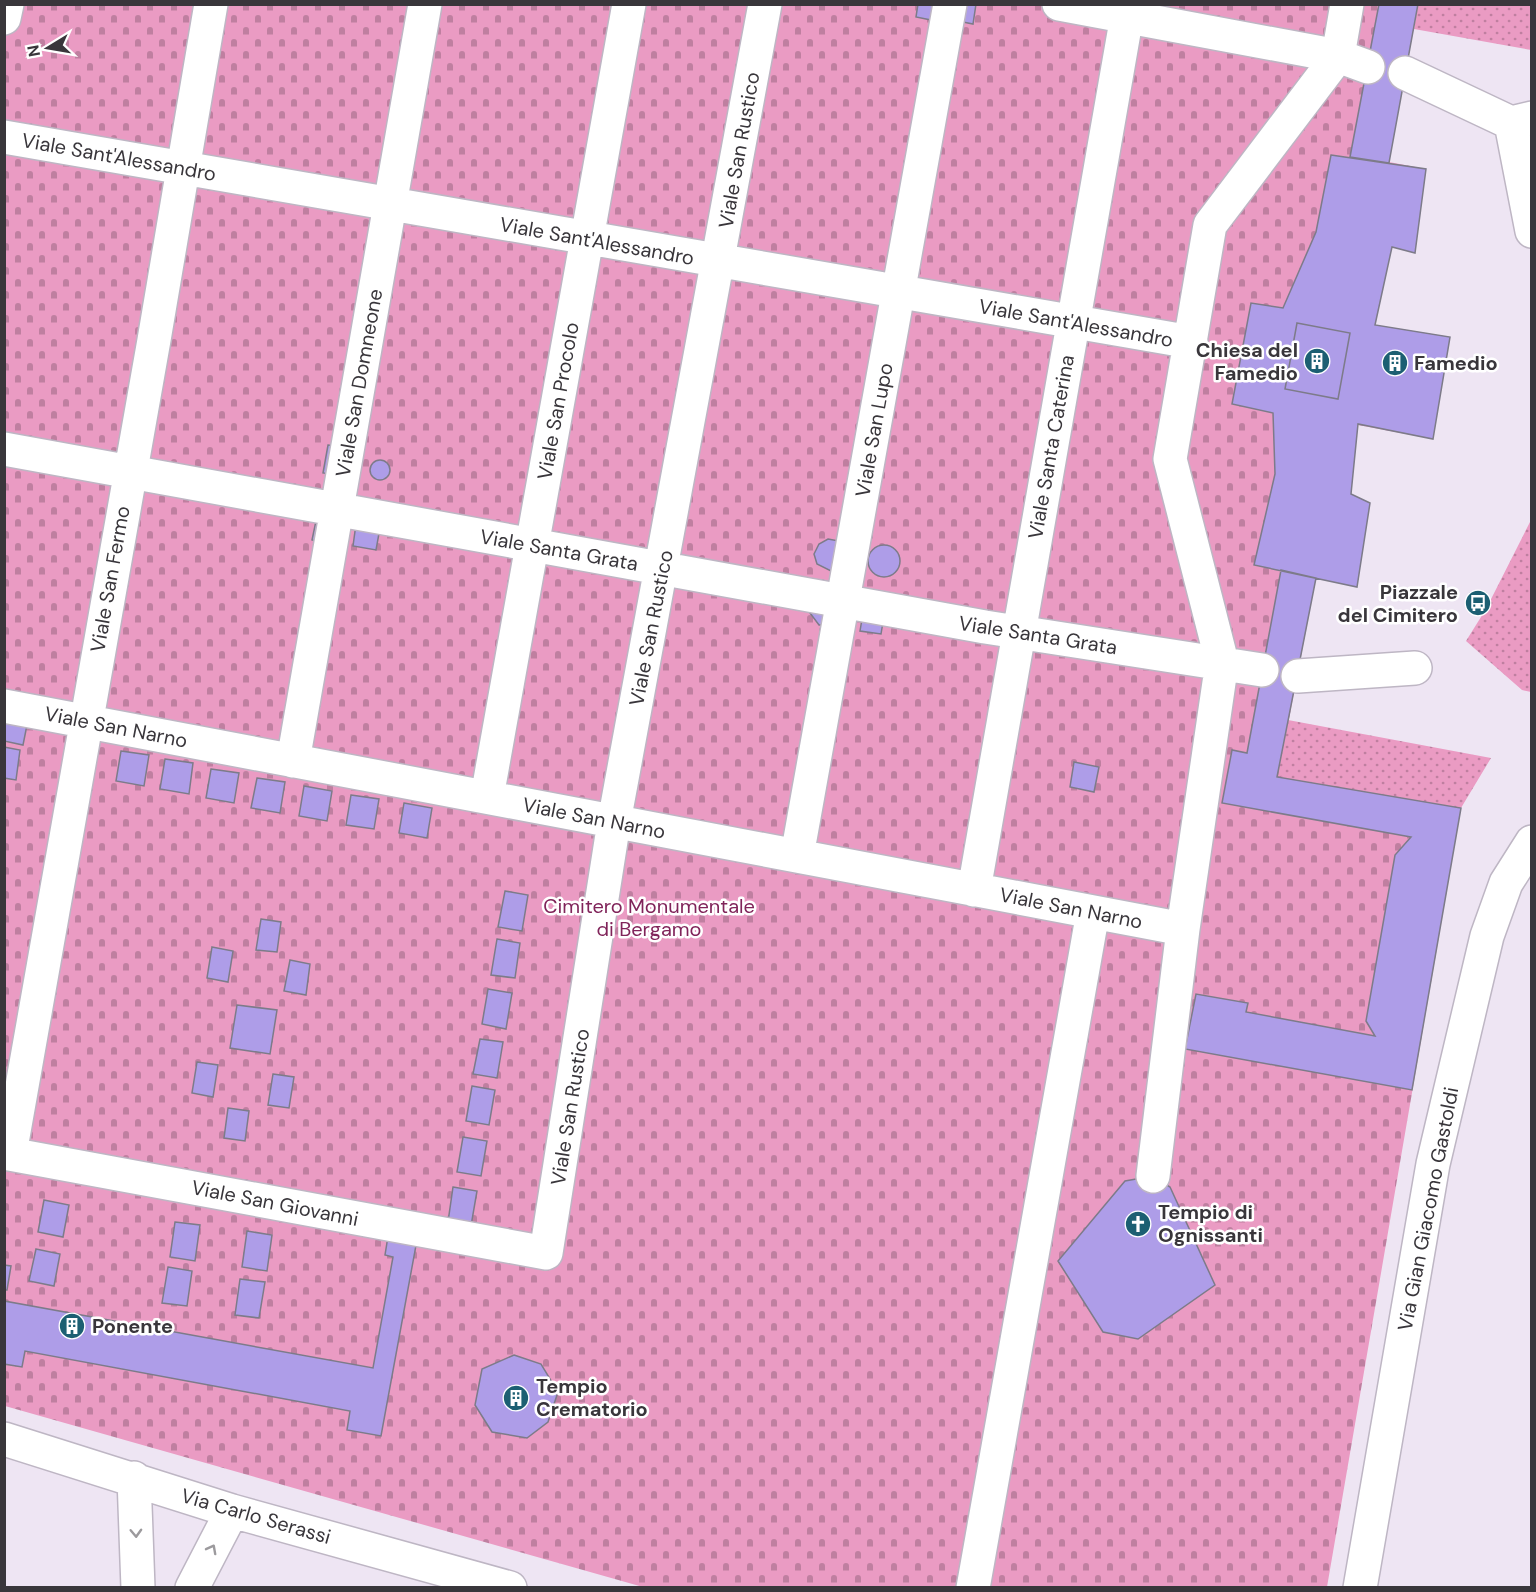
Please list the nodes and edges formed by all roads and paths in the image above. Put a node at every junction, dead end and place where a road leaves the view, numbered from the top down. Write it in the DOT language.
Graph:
graph roads {
  1 [pos="7,4"];
  2 [pos="211,4"];
  3 [pos="426,4"];
  4 [pos="628,4"];
  5 [pos="765,4"];
  6 [pos="950,4"];
  7 [pos="1059,4"];
  8 [pos="1347,4"];
  9 [pos="1128,11"];
  10 [pos="4,18"];
  11 [pos="1338,56"];
  12 [pos="1368,67"];
  13 [pos="1405,73"];
  14 [pos="1521,121"];
  15 [pos="4,137"];
  16 [pos="182,169"];
  17 [pos="390,205"];
  18 [pos="1532,231"];
  19 [pos="587,239"];
  20 [pos="718,261"];
  21 [pos="898,292"];
  22 [pos="1072,322"];
  23 [pos="1191,342"];
  24 [pos="4,449"];
  25 [pos="129,472"];
  26 [pos="337,510"];
  27 [pos="532,545"];
  28 [pos="662,569"];
  29 [pos="843,601"];
  30 [pos="1020,633"];
  31 [pos="1222,662"];
  32 [pos="1415,668"];
  33 [pos="1262,670"];
  34 [pos="1298,676"];
  35 [pos="4,706"];
  36 [pos="86,722"];
  37 [pos="293,760"];
  38 [pos="487,797"];
  39 [pos="614,822"];
  40 [pos="1532,842"];
  41 [pos="797,856"];
  42 [pos="974,890"];
  43 [pos="1093,912"];
  44 [pos="1183,929"];
  45 [pos="7,1153"];
  46 [pos="1153,1176"];
  47 [pos="546,1253"];
  48 [pos="4,1439"];
  49 [pos="134,1478"];
  50 [pos="232,1510"];
  51 [pos="138,1587"];
  52 [pos="192,1587"];
  53 [pos="510,1587"];
  54 [pos="973,1587"];
  55 [pos="1360,1587"];
  1 -- 10 [label="street"];
  2 -- 16 [label="street, Viale San Fermo"];
  3 -- 17 [label="street, Viale San Domneone"];
  4 -- 19 [label="street, Viale San Procolo"];
  5 -- 20 [label="street, Viale San Rustico"];
  6 -- 21 [label="street, Viale San Lupo"];
  7 -- 9 [label="street"];
  8 -- 11 [label="street"];
  9 -- 11 [label="street"];
  9 -- 22 [label="street, Viale Santa Caterina"];
  11 -- 12 [label="street"];
  11 -- 23 [label="street"];
  13 -- 14 [label="street"];
  14 -- 18 [label="street"];
  15 -- 16 [label="street, Viale Sant'Alessandro"];
  16 -- 17 [label="street, Viale Sant'Alessandro"];
  16 -- 25 [label="street, Viale San Fermo"];
  17 -- 19 [label="street, Viale Sant'Alessandro"];
  17 -- 26 [label="street, Viale San Domneone"];
  19 -- 20 [label="street, Viale Sant'Alessandro"];
  19 -- 27 [label="street, Viale San Procolo"];
  20 -- 21 [label="street, Viale Sant'Alessandro"];
  20 -- 28 [label="street, Viale San Rustico"];
  21 -- 22 [label="street, Viale Sant'Alessandro"];
  21 -- 29 [label="street, Viale San Lupo"];
  22 -- 23 [label="street, Viale Sant'Alessandro"];
  22 -- 30 [label="street, Viale Santa Caterina"];
  23 -- 31 [label="street"];
  24 -- 25 [label="street, Viale Santa Grata"];
  25 -- 26 [label="street, Viale Santa Grata"];
  25 -- 36 [label="street, Viale San Fermo"];
  26 -- 27 [label="street, Viale Santa Grata"];
  26 -- 37 [label="street, Viale San Domneone"];
  27 -- 28 [label="street, Viale Santa Grata"];
  27 -- 38 [label="street, Viale San Procolo"];
  28 -- 29 [label="street, Viale Santa Grata"];
  28 -- 39 [label="street, Viale San Rustico"];
  29 -- 30 [label="street, Viale Santa Grata"];
  29 -- 41 [label="street, Viale San Lupo"];
  30 -- 31 [label="street, Viale Santa Grata"];
  30 -- 42 [label="street, Viale Santa Caterina"];
  31 -- 33 [label="street, Viale Santa Grata"];
  31 -- 44 [label="street"];
  32 -- 34 [label="street"];
  35 -- 36 [label="street, Viale San Narno"];
  36 -- 37 [label="street, Viale San Narno"];
  36 -- 45 [label="street, Viale San Fermo"];
  37 -- 38 [label="street, Viale San Narno"];
  38 -- 39 [label="street, Viale San Narno"];
  39 -- 41 [label="street, Viale San Narno"];
  39 -- 47 [label="street, Viale San Rustico"];
  40 -- 55 [label="street, Via Gian Giacomo Gastoldi"];
  41 -- 42 [label="street, Viale San Narno"];
  42 -- 43 [label="street, Viale San Narno"];
  43 -- 44 [label="street, Viale San Narno"];
  43 -- 54 [label="street"];
  44 -- 46 [label="street"];
  45 -- 47 [label="street, Viale San Giovanni"];
  48 -- 49 [label="street, Via Carlo Serassi"];
  49 -- 50 [label="street, Via Carlo Serassi"];
  49 -- 51 [label="street, one-way"];
  52 -- 50 [label="street, one-way"];
  50 -- 53 [label="street, Via Carlo Serassi"];
}
